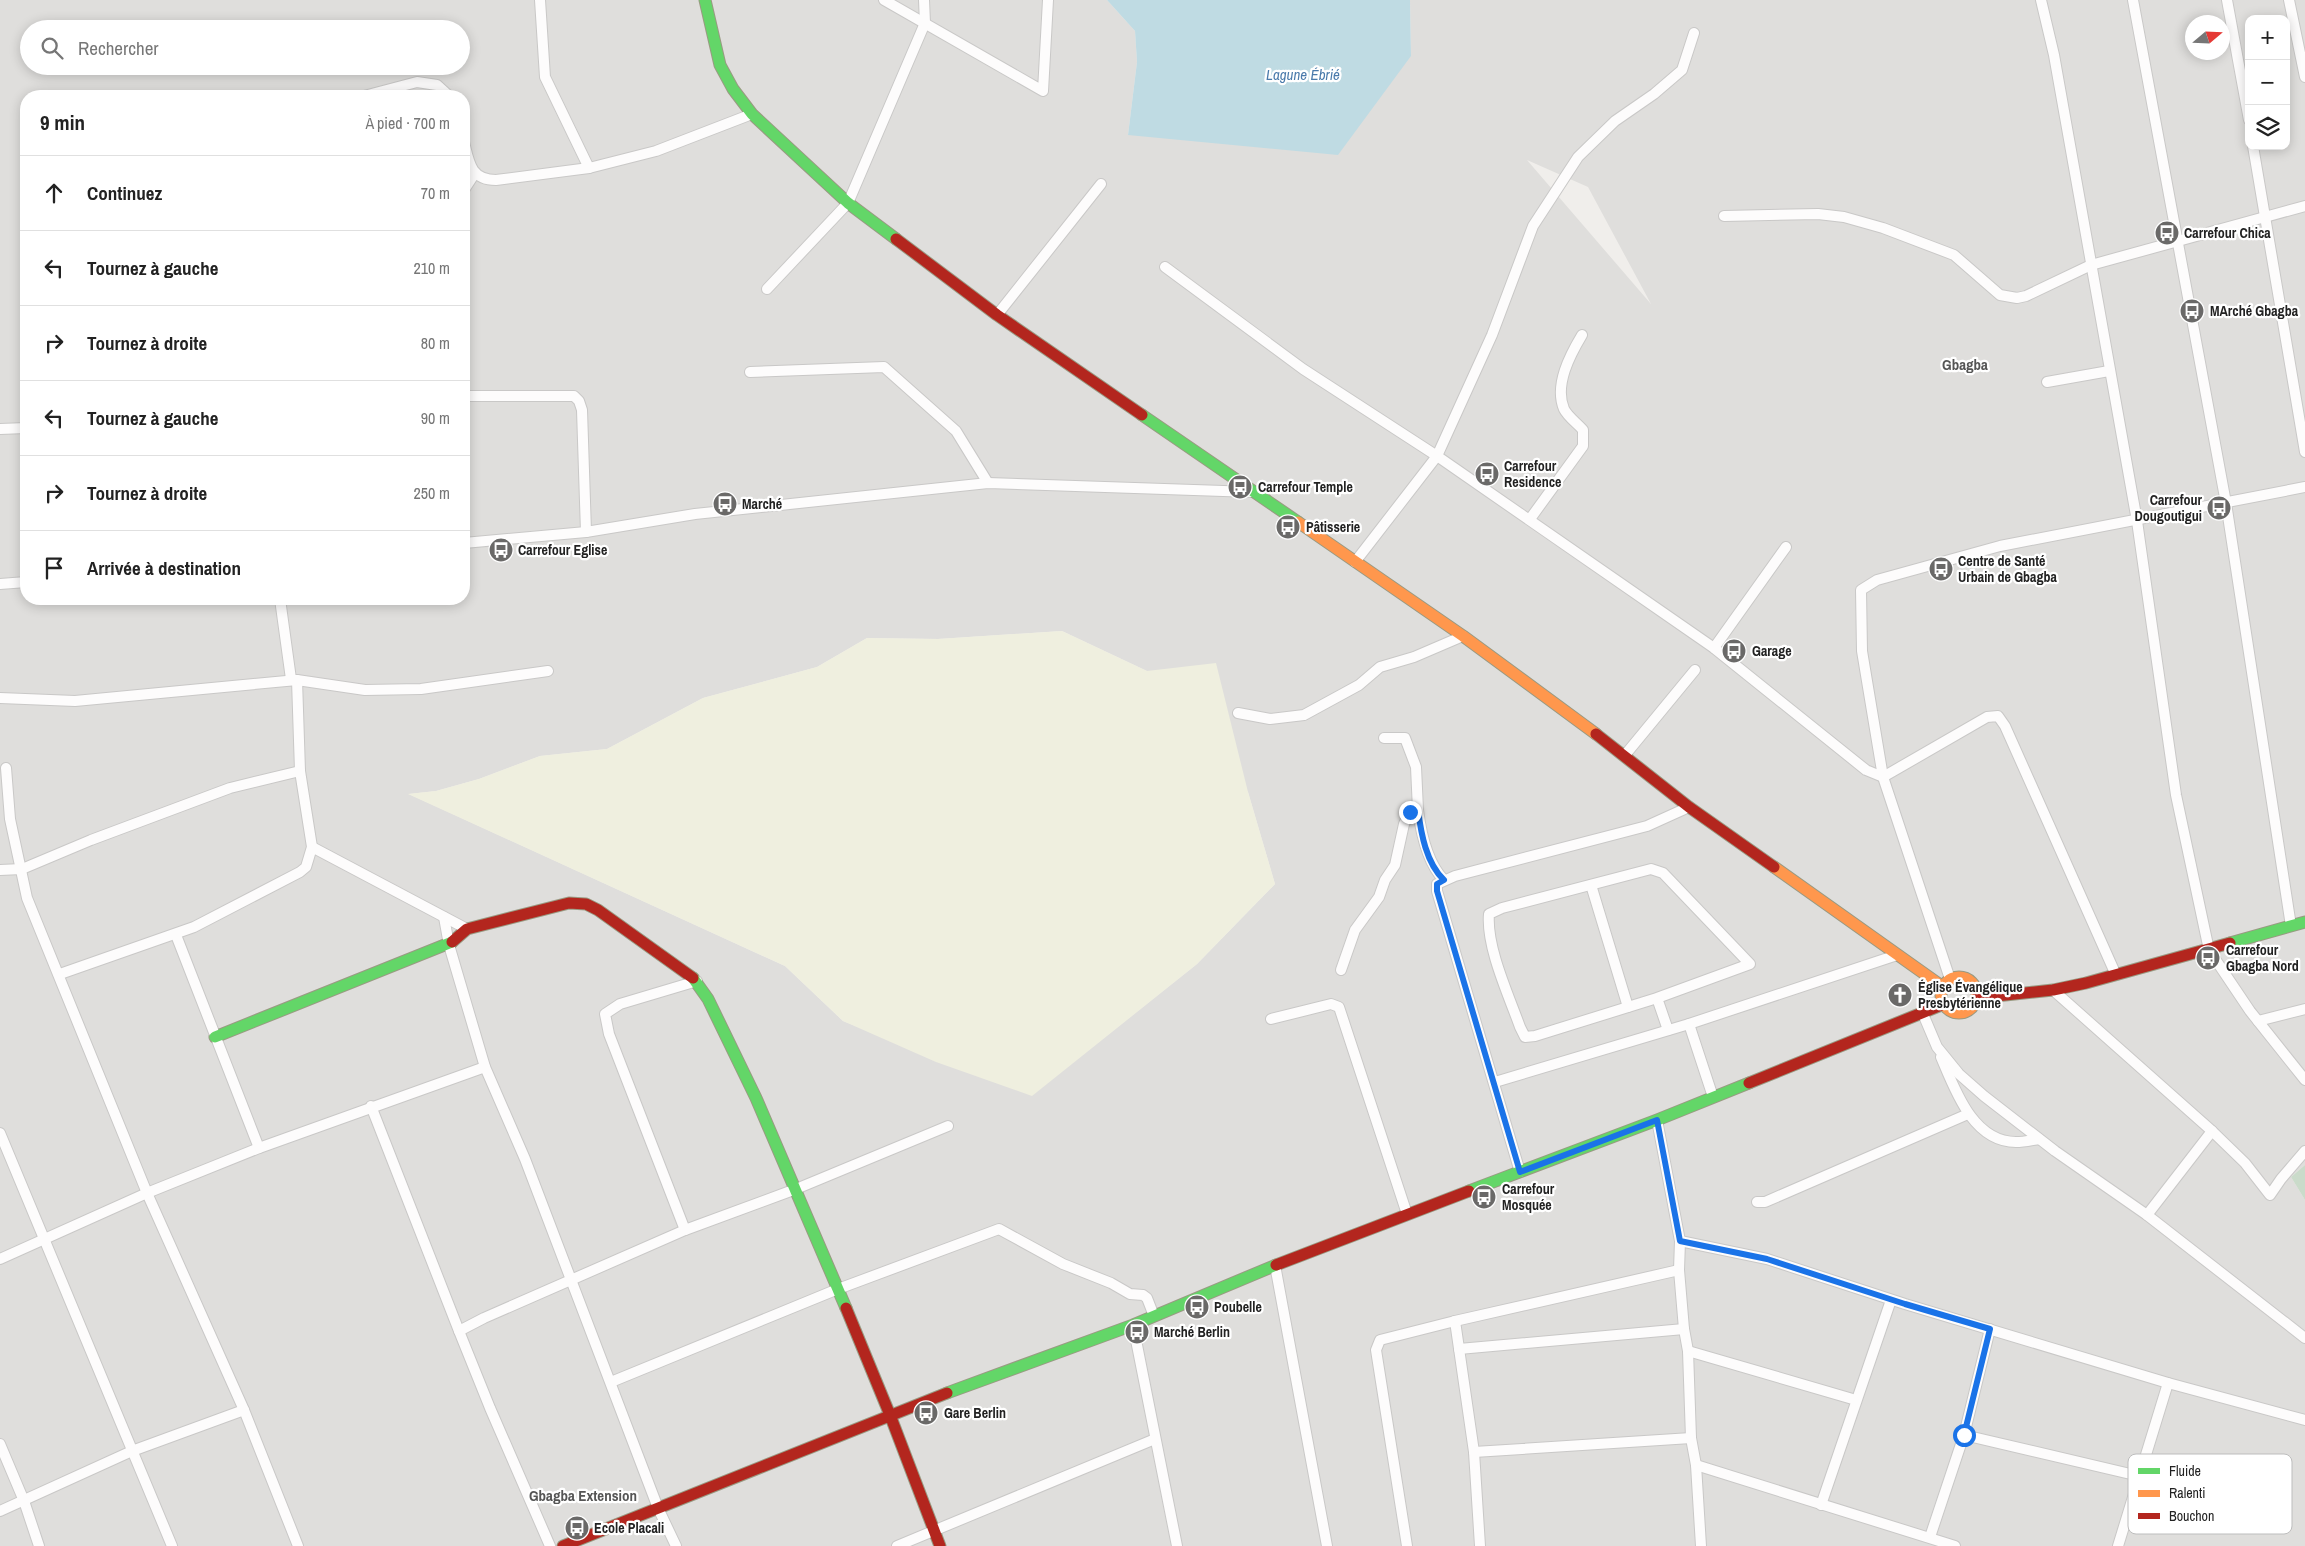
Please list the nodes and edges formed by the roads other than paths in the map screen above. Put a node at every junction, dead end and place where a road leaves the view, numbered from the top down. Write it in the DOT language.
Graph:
graph roads {
  1 [pos="540,0"];
  2 [pos="705,0"];
  3 [pos="884,0"];
  4 [pos="924,0"];
  5 [pos="1048,0"];
  6 [pos="2041,0"];
  7 [pos="2134,0"];
  8 [pos="2227,0"];
  9 [pos="2289,0"];
  10 [pos="925,24"];
  11 [pos="1694,33"];
  12 [pos="2305,77"];
  13 [pos="387,90"];
  14 [pos="442,90"];
  15 [pos="2246,105"];
  16 [pos="752,114"];
  17 [pos="2255,150"];
  18 [pos="470,165"];
  19 [pos="589,168"];
  20 [pos="475,173"];
  21 [pos="470,181"];
  22 [pos="1101,184"];
  23 [pos="848,203"];
  24 [pos="2305,206"];
  25 [pos="1724,216"];
  26 [pos="2266,217"];
  27 [pos="2178,241"];
  28 [pos="2091,265"];
  29 [pos="1165,267"];
  30 [pos="767,289"];
  31 [pos="997,315"];
  32 [pos="1582,335"];
  33 [pos="2109,371"];
  34 [pos="750,372"];
  35 [pos="2047,382"];
  36 [pos="470,396"];
  37 [pos="20,428"];
  38 [pos="0,429"];
  39 [pos="2305,452"];
  40 [pos="1437,456"];
  41 [pos="988,483"];
  42 [pos="2305,487"];
  43 [pos="1253,492"];
  44 [pos="2226,503"];
  45 [pos="1530,519"];
  46 [pos="2137,521"];
  47 [pos="586,532"];
  48 [pos="470,542"];
  49 [pos="1786,547"];
  50 [pos="1355,562"];
  51 [pos="20,582"];
  52 [pos="0,584"];
  53 [pos="281,605"];
  54 [pos="1463,636"];
  55 [pos="1714,648"];
  56 [pos="1695,670"];
  57 [pos="548,671"];
  58 [pos="294,680"];
  59 [pos="0,698"];
  60 [pos="1238,713"];
  61 [pos="1384,738"];
  62 [pos="1625,755"];
  63 [pos="6,768"];
  64 [pos="300,771"];
  65 [pos="1883,777"];
  66 [pos="1689,807"];
  67 [pos="1418,810"];
  68 [pos="312,847"];
  69 [pos="22,869"];
  70 [pos="0,870"];
  71 [pos="1444,880"];
  72 [pos="1591,885"];
  73 [pos="444,917"];
  74 [pos="2305,922"];
  75 [pos="2291,926"];
  76 [pos="467,929"];
  77 [pos="176,935"];
  78 [pos="449,945"];
  79 [pos="2209,950"];
  80 [pos="1897,955"];
  81 [pos="1341,970"];
  82 [pos="60,974"];
  83 [pos="2116,975"];
  84 [pos="697,981"];
  85 [pos="1946,983"];
  86 [pos="2053,990"];
  87 [pos="1656,998"];
  88 [pos="1977,998"];
  89 [pos="1944,1004"];
  90 [pos="1628,1007"];
  91 [pos="2305,1009"];
  92 [pos="1923,1014"];
  93 [pos="1271,1018"];
  94 [pos="2258,1022"];
  95 [pos="1689,1024"];
  96 [pos="1668,1030"];
  97 [pos="215,1037"];
  98 [pos="1937,1047"];
  99 [pos="486,1067"];
  100 [pos="2305,1080"];
  101 [pos="1495,1082"];
  102 [pos="1713,1097"];
  103 [pos="371,1106"];
  104 [pos="1968,1114"];
  105 [pos="1657,1120"];
  106 [pos="948,1126"];
  107 [pos="2212,1131"];
  108 [pos="0,1133"];
  109 [pos="2039,1139"];
  110 [pos="260,1148"];
  111 [pos="2305,1151"];
  112 [pos="1520,1172"];
  113 [pos="796,1189"];
  114 [pos="148,1193"];
  115 [pos="1757,1202"];
  116 [pos="1407,1214"];
  117 [pos="2147,1215"];
  118 [pos="685,1230"];
  119 [pos="44,1239"];
  120 [pos="1680,1241"];
  121 [pos="0,1259"];
  122 [pos="1275,1265"];
  123 [pos="1679,1270"];
  124 [pos="571,1280"];
  125 [pos="838,1290"];
  126 [pos="1891,1300"];
  127 [pos="1154,1316"];
  128 [pos="1455,1321"];
  129 [pos="1133,1325"];
  130 [pos="1684,1328"];
  131 [pos="1990,1329"];
  132 [pos="460,1331"];
  133 [pos="2305,1338"];
  134 [pos="1459,1349"];
  135 [pos="1688,1351"];
  136 [pos="611,1382"];
  137 [pos="2168,1383"];
  138 [pos="1856,1400"];
  139 [pos="244,1410"];
  140 [pos="890,1415"];
  141 [pos="2305,1420"];
  142 [pos="1964,1435"];
  143 [pos="1156,1438"];
  144 [pos="1692,1438"];
  145 [pos="0,1444"];
  146 [pos="132,1451"];
  147 [pos="1474,1452"];
  148 [pos="2146,1454"];
  149 [pos="1696,1465"];
  150 [pos="2128,1473"];
  151 [pos="24,1501"];
  152 [pos="1821,1505"];
  153 [pos="658,1508"];
  154 [pos="0,1511"];
  155 [pos="2128,1513"];
  156 [pos="934,1531"];
  157 [pos="1930,1537"];
  158 [pos="39,1546"];
  159 [pos="172,1546"];
  160 [pos="298,1546"];
  161 [pos="550,1546"];
  162 [pos="563,1546"];
  163 [pos="676,1546"];
  164 [pos="897,1546"];
  165 [pos="940,1546"];
  166 [pos="1177,1546"];
  167 [pos="1327,1546"];
  168 [pos="1407,1546"];
  169 [pos="1480,1546"];
  170 [pos="1701,1546"];
  171 [pos="1955,1546"];
  172 [pos="2118,1546"];
  1 -- 19 [label="street"];
  2 -- 16 [label="street"];
  3 -- 10 [label="street"];
  4 -- 10 [label="street"];
  5 -- 10 [label="street"];
  6 -- 28 [label="street"];
  7 -- 27 [label="street"];
  8 -- 15 [label="street"];
  9 -- 12 [label="street"];
  10 -- 23 [label="street"];
  11 -- 40 [label="street"];
  13 -- 14 [label="street"];
  16 -- 19 [label="street"];
  16 -- 23 [label="street"];
  17 -- 26 [label="street"];
  18 -- 20 [label="street"];
  19 -- 20 [label="street"];
  20 -- 21 [label="street"];
  22 -- 31 [label="street"];
  23 -- 30 [label="street"];
  23 -- 31 [label="street"];
  24 -- 26 [label="street"];
  25 -- 28 [label="street"];
  26 -- 27 [label="street"];
  26 -- 39 [label="street"];
  27 -- 28 [label="street"];
  27 -- 44 [label="street"];
  28 -- 33 [label="street"];
  29 -- 40 [label="street"];
  31 -- 43 [label="street"];
  32 -- 45 [label="street"];
  33 -- 35 [label="street"];
  33 -- 46 [label="street"];
  34 -- 41 [label="street"];
  36 -- 47 [label="street"];
  37 -- 38 [label="street"];
  40 -- 45 [label="street"];
  40 -- 50 [label="street"];
  41 -- 43 [label="street"];
  41 -- 47 [label="street"];
  42 -- 44 [label="street"];
  43 -- 50 [label="street"];
  44 -- 46 [label="street"];
  44 -- 75 [label="street"];
  45 -- 55 [label="street"];
  46 -- 65 [label="street"];
  46 -- 79 [label="street"];
  47 -- 48 [label="street"];
  49 -- 55 [label="street"];
  50 -- 54 [label="street"];
  51 -- 52 [label="street"];
  53 -- 58 [label="street"];
  54 -- 60 [label="street"];
  54 -- 62 [label="street"];
  55 -- 65 [label="street"];
  56 -- 62 [label="street"];
  57 -- 58 [label="street"];
  58 -- 59 [label="street"];
  58 -- 64 [label="street"];
  61 -- 67 [label="street"];
  62 -- 66 [label="street"];
  63 -- 69 [label="street"];
  64 -- 68 [label="street"];
  64 -- 69 [label="street"];
  65 -- 83 [label="street"];
  65 -- 85 [label="street"];
  66 -- 71 [label="street"];
  66 -- 80 [label="street"];
  67 -- 71 [label="street"];
  67 -- 81 [label="street"];
  68 -- 73 [label="street"];
  68 -- 77 [label="street"];
  69 -- 70 [label="street"];
  69 -- 82 [label="street"];
  71 -- 101 [label="street"];
  72 -- 87 [label="street"];
  72 -- 90 [label="street"];
  72 -- 90 [label="street"];
  73 -- 76 [label="street"];
  73 -- 78 [label="street"];
  74 -- 75 [label="street"];
  75 -- 79 [label="street"];
  76 -- 78 [label="street"];
  76 -- 84 [label="street"];
  77 -- 82 [label="street"];
  77 -- 97 [label="street"];
  78 -- 97 [label="street"];
  78 -- 99 [label="street"];
  79 -- 83 [label="street"];
  79 -- 94 [label="street"];
  80 -- 85 [label="street"];
  80 -- 95 [label="street"];
  82 -- 114 [label="street"];
  83 -- 86 [label="street"];
  84 -- 113 [label="street"];
  84 -- 118 [label="street"];
  85 -- 88 [label="street"];
  85 -- 89 [label="street"];
  86 -- 88 [label="street"];
  86 -- 107 [label="street"];
  87 -- 90 [label="street"];
  87 -- 96 [label="street"];
  88 -- 89 [label="street"];
  89 -- 92 [label="street"];
  91 -- 94 [label="street"];
  92 -- 98 [label="street"];
  92 -- 102 [label="street"];
  93 -- 116 [label="street"];
  94 -- 100 [label="street"];
  95 -- 96 [label="street"];
  95 -- 102 [label="street"];
  96 -- 101 [label="street"];
  97 -- 110 [label="street"];
  98 -- 104 [label="street"];
  98 -- 109 [label="street"];
  99 -- 103 [label="street"];
  99 -- 124 [label="street"];
  101 -- 112 [label="street"];
  102 -- 105 [label="street"];
  103 -- 110 [label="street"];
  103 -- 132 [label="street"];
  104 -- 109 [label="street"];
  104 -- 115 [label="street"];
  105 -- 112 [label="street"];
  105 -- 120 [label="street"];
  106 -- 113 [label="street"];
  107 -- 111 [label="street"];
  107 -- 117 [label="street"];
  108 -- 119 [label="street"];
  109 -- 117 [label="street"];
  110 -- 114 [label="street"];
  112 -- 116 [label="street"];
  113 -- 118 [label="street"];
  113 -- 125 [label="street"];
  114 -- 119 [label="street"];
  114 -- 139 [label="street"];
  116 -- 122 [label="street"];
  117 -- 133 [label="street"];
  118 -- 124 [label="street"];
  119 -- 121 [label="street"];
  119 -- 146 [label="street"];
  120 -- 123 [label="street"];
  120 -- 126 [label="street"];
  122 -- 127 [label="street"];
  122 -- 167 [label="street"];
  123 -- 128 [label="street"];
  123 -- 130 [label="street"];
  124 -- 132 [label="street"];
  124 -- 136 [label="street"];
  125 -- 127 [label="street"];
  125 -- 136 [label="street"];
  125 -- 140 [label="street"];
  126 -- 131 [label="street"];
  126 -- 138 [label="street"];
  127 -- 129 [label="street"];
  128 -- 134 [label="street"];
  128 -- 168 [label="street"];
  129 -- 140 [label="street"];
  129 -- 143 [label="street"];
  130 -- 134 [label="street"];
  130 -- 135 [label="street"];
  131 -- 137 [label="street"];
  131 -- 142 [label="street"];
  132 -- 161 [label="street"];
  134 -- 147 [label="street"];
  135 -- 138 [label="street"];
  135 -- 144 [label="street"];
  136 -- 153 [label="street"];
  137 -- 141 [label="street"];
  137 -- 148 [label="street"];
  138 -- 152 [label="street"];
  139 -- 146 [label="street"];
  139 -- 160 [label="street"];
  140 -- 153 [label="street"];
  140 -- 156 [label="street"];
  142 -- 150 [label="street"];
  142 -- 157 [label="street"];
  143 -- 156 [label="street"];
  143 -- 166 [label="street"];
  144 -- 147 [label="street"];
  144 -- 149 [label="street"];
  145 -- 151 [label="street"];
  146 -- 151 [label="street"];
  146 -- 159 [label="street"];
  147 -- 169 [label="street"];
  149 -- 152 [label="street"];
  149 -- 170 [label="street"];
  151 -- 154 [label="street"];
  151 -- 158 [label="street"];
  152 -- 157 [label="street"];
  153 -- 162 [label="street"];
  153 -- 163 [label="street"];
  155 -- 172 [label="street"];
  156 -- 164 [label="street"];
  156 -- 165 [label="street"];
  157 -- 171 [label="street"];
}
